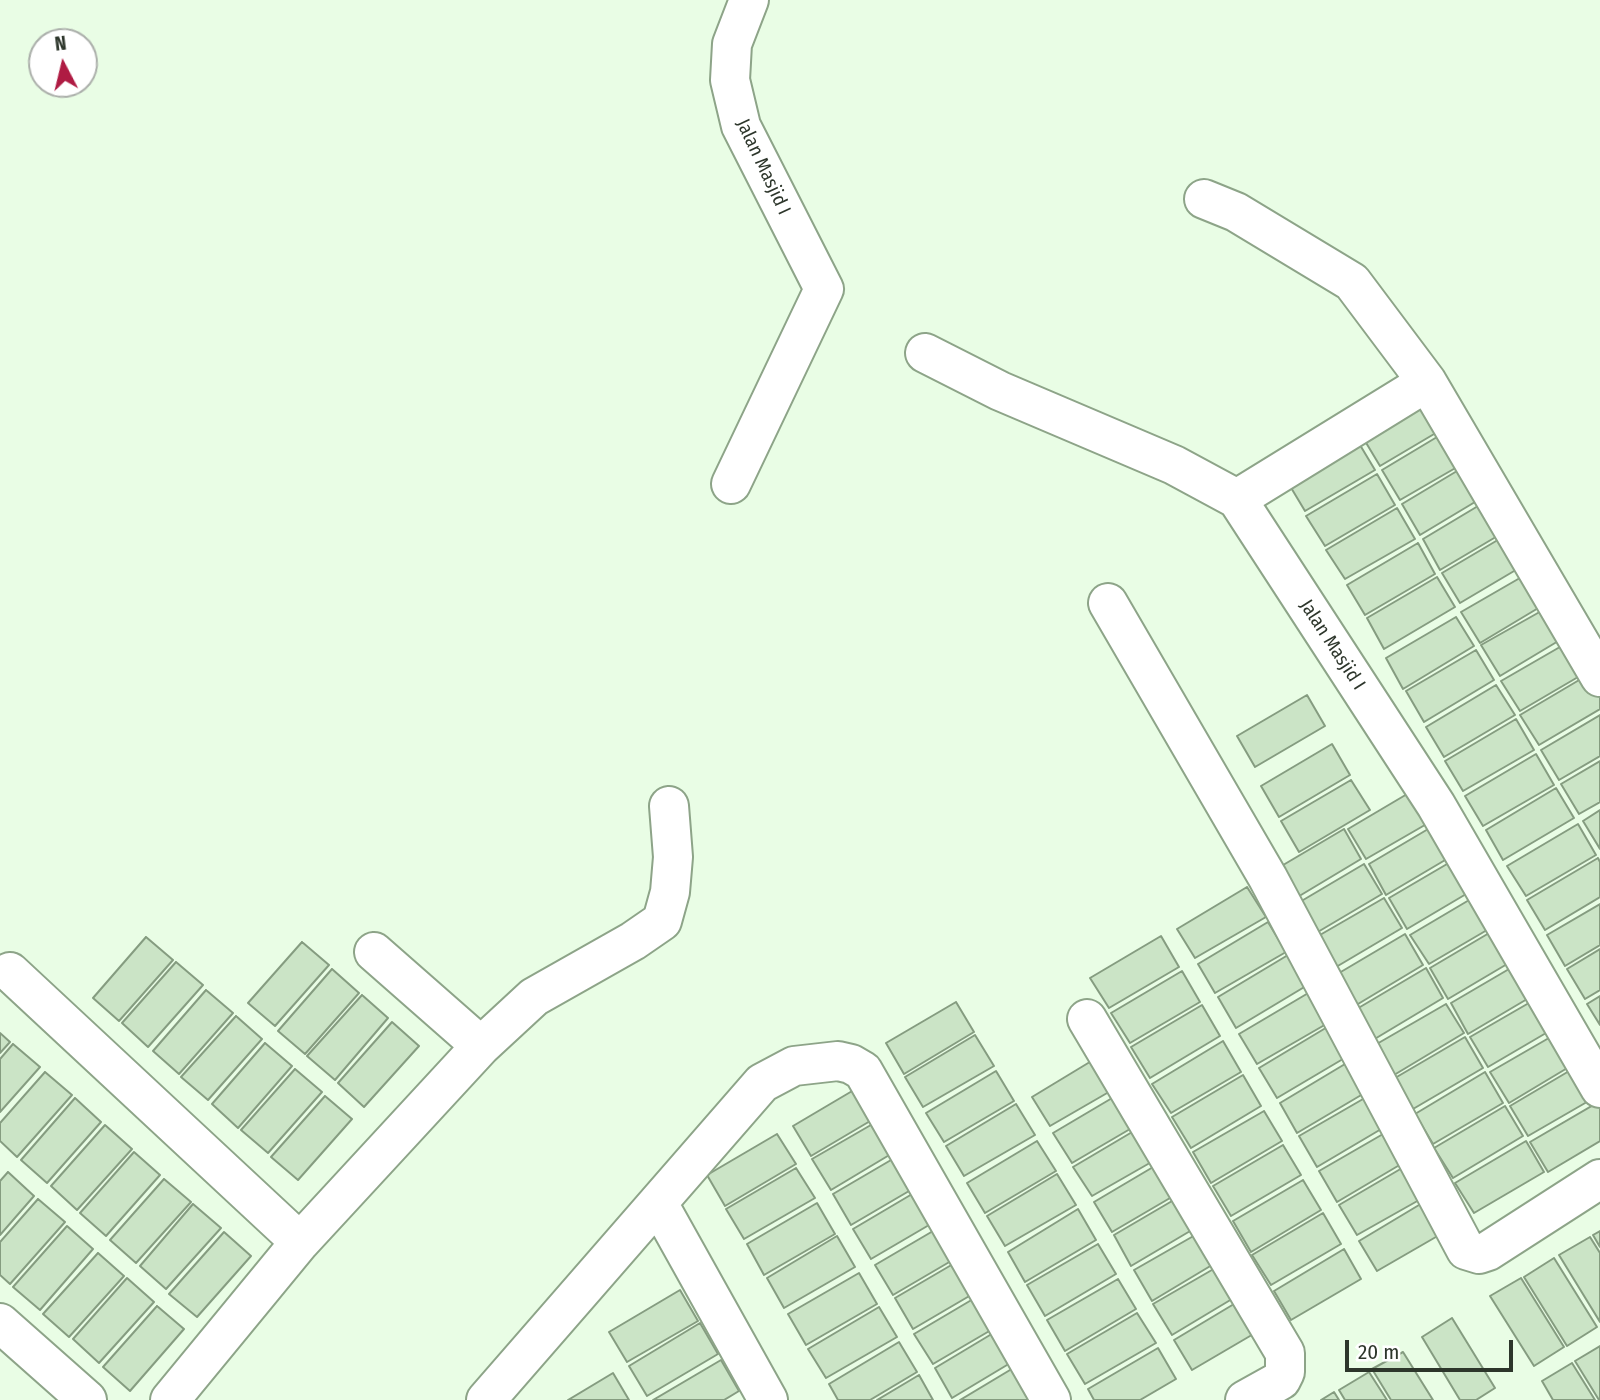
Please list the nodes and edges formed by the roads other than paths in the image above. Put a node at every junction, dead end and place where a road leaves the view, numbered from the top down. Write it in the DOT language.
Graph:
graph roads {
  1 [pos="749,0"];
  2 [pos="1204,199"];
  3 [pos="926,353"];
  4 [pos="1427,382"];
  5 [pos="731,484"];
  6 [pos="1237,499"];
  7 [pos="1108,603"];
  8 [pos="1600,677"];
  9 [pos="669,806"];
  10 [pos="374,952"];
  11 [pos="10,972"];
  12 [pos="1087,1019"];
  13 [pos="481,1046"];
  14 [pos="1600,1088"];
  15 [pos="1600,1178"];
  16 [pos="658,1203"];
  17 [pos="300,1242"];
  18 [pos="0,1323"];
  19 [pos="502,1393"];
  20 [pos="87,1400"];
  21 [pos="170,1400"];
  22 [pos="768,1400"];
  23 [pos="1051,1400"];
  24 [pos="1245,1400"];
  1 -- 5 [label="street, Jalan Masjid I"];
  2 -- 4 [label="street"];
  3 -- 6 [label="street, Jalan Masjid I"];
  4 -- 6 [label="street"];
  4 -- 8 [label="street"];
  6 -- 14 [label="street, Jalan Masjid I"];
  7 -- 15 [label="street"];
  9 -- 13 [label="street"];
  10 -- 13 [label="street"];
  11 -- 17 [label="street"];
  12 -- 24 [label="street"];
  13 -- 17 [label="street"];
  16 -- 19 [label="street"];
  16 -- 22 [label="street"];
  16 -- 23 [label="street"];
  17 -- 21 [label="street"];
  18 -- 20 [label="street"];
}
